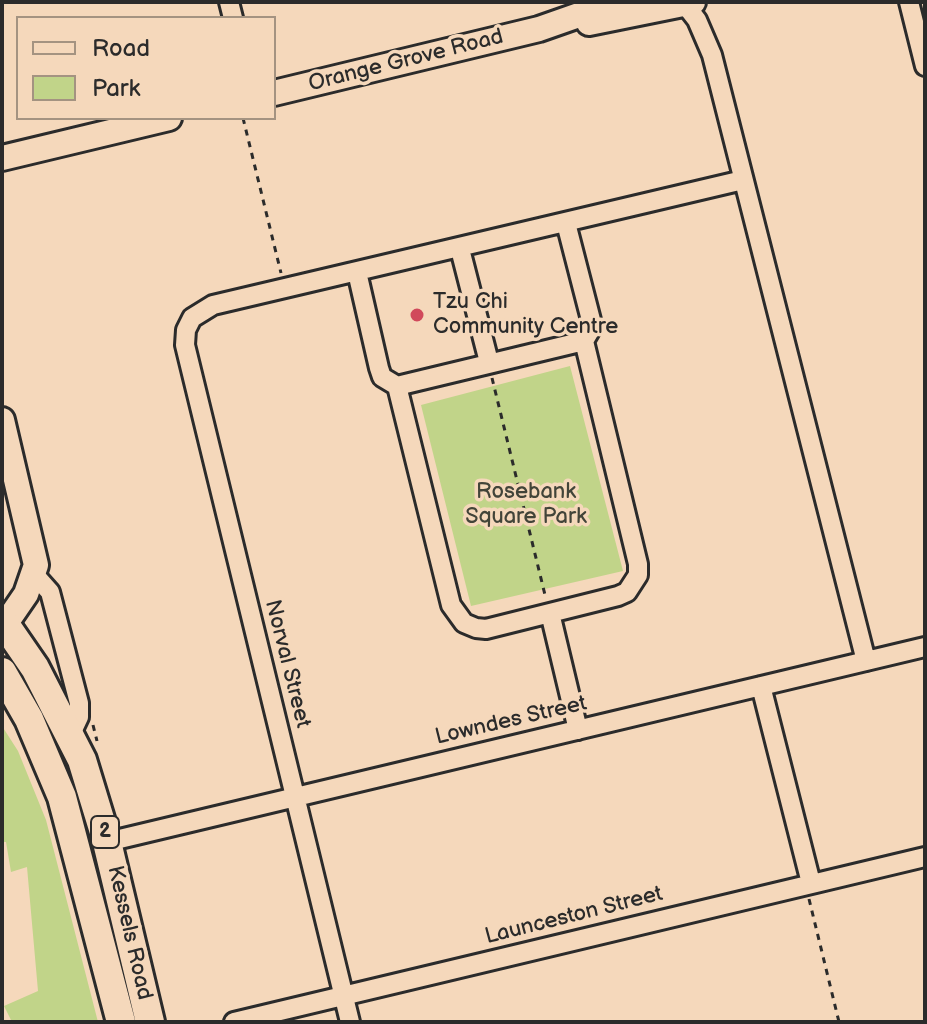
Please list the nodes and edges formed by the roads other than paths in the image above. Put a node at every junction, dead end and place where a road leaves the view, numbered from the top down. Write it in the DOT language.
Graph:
graph roads {
  1 [pos="616,2"];
  2 [pos="909,2"];
  3 [pos="687,3"];
  4 [pos="539,29"];
  5 [pos="925,66"];
  6 [pos="276,93"];
  7 [pos="161,120"];
  8 [pos="2,158"];
  9 [pos="743,180"];
  10 [pos="566,223"];
  11 [pos="460,249"];
  12 [pos="357,272"];
  13 [pos="584,341"];
  14 [pos="489,362"];
  15 [pos="397,386"];
  16 [pos="2,420"];
  17 [pos="34,574"];
  18 [pos="550,613"];
  19 [pos="3,624"];
  20 [pos="925,647"];
  21 [pos="866,661"];
  22 [pos="2,672"];
  23 [pos="761,686"];
  24 [pos="578,730"];
  25 [pos="71,734"];
  26 [pos="295,797"];
  27 [pos="107,842"];
  28 [pos="925,857"];
  29 [pos="811,883"];
  30 [pos="343,996"];
  31 [pos="121,1022"];
  32 [pos="150,1022"];
  33 [pos="234,1022"];
  34 [pos="350,1022"];
  1 -- 4 [label="main road, Orange Grove Road"];
  2 -- 5 [label="street"];
  3 -- 4 [label="main road, Orange Grove Road"];
  3 -- 9 [label="street"];
  4 -- 6 [label="main road, Orange Grove Road"];
  7 -- 8 [label="main road"];
  9 -- 10 [label="street"];
  9 -- 21 [label="street"];
  10 -- 11 [label="street"];
  10 -- 13 [label="street"];
  11 -- 12 [label="street"];
  11 -- 14 [label="street"];
  12 -- 15 [label="street"];
  12 -- 26 [label="street, Norval Street"];
  13 -- 14 [label="street"];
  13 -- 18 [label="street"];
  14 -- 15 [label="street"];
  15 -- 18 [label="street"];
  16 -- 17 [label="main road, Kessels Road"];
  17 -- 19 [label="main road"];
  17 -- 25 [label="street, Kessels Road"];
  18 -- 24 [label="street"];
  19 -- 25 [label="highway, 2"];
  20 -- 21 [label="street, Lowndes Street"];
  21 -- 23 [label="street, Lowndes Street"];
  22 -- 31 [label="highway, Kessels Road / 2"];
  23 -- 24 [label="street, Lowndes Street"];
  23 -- 29 [label="street"];
  24 -- 26 [label="street, Lowndes Street"];
  25 -- 27 [label="highway, Kessels Road / 2"];
  26 -- 27 [label="street, Lowndes Street"];
  26 -- 30 [label="street, Norval Street"];
  27 -- 32 [label="highway, Kessels Road / 2"];
  28 -- 29 [label="street, Launceston Street"];
  29 -- 30 [label="street, Launceston Street"];
  30 -- 33 [label="street, Launceston Street"];
  30 -- 34 [label="street, Norval Street"];
}
